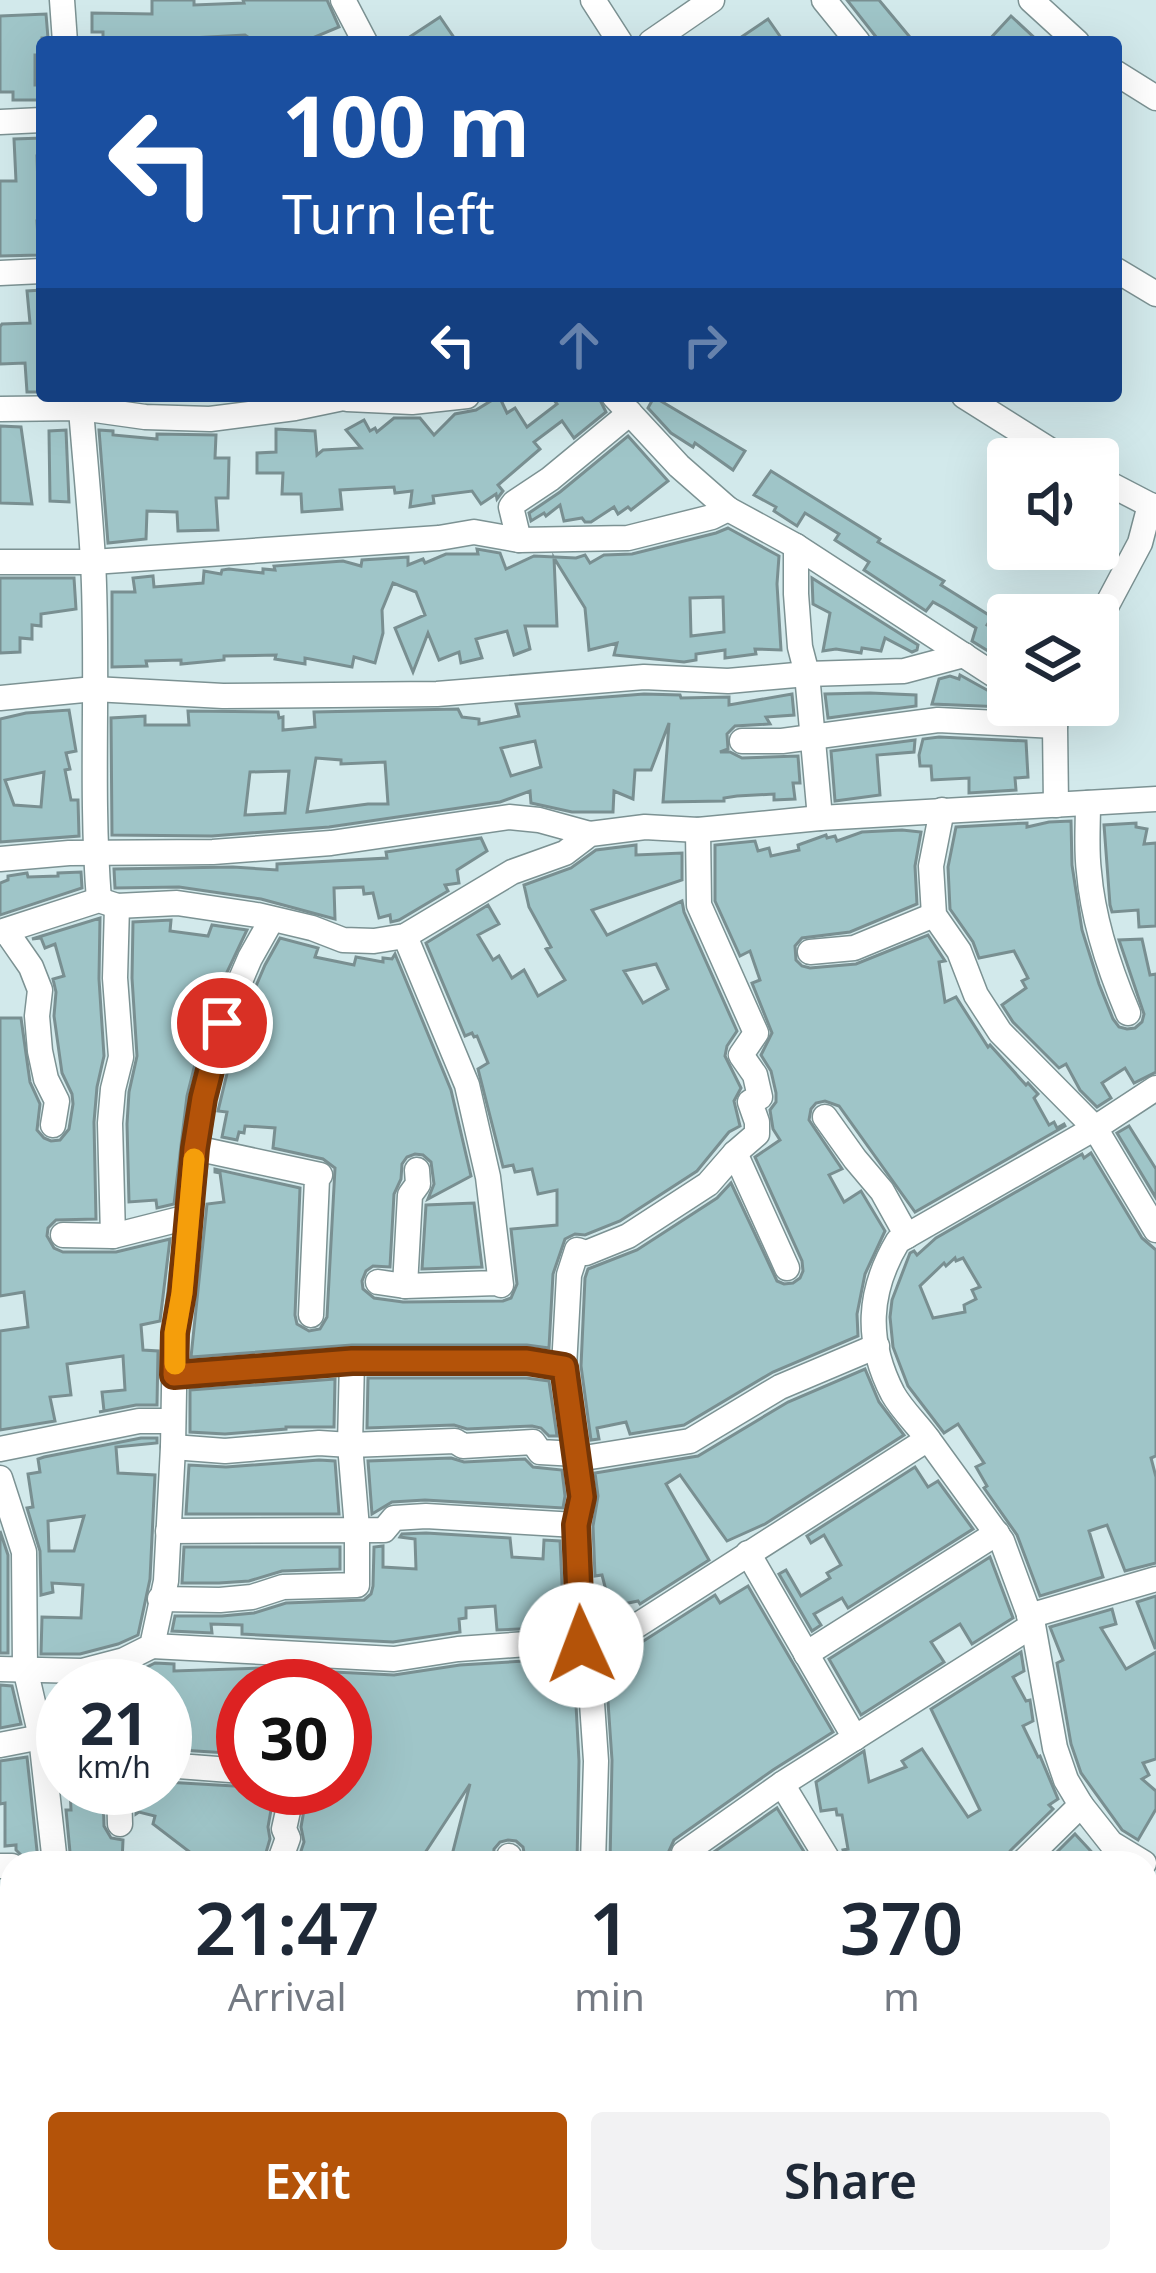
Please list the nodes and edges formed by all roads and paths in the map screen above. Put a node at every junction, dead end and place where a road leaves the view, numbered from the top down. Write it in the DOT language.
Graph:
graph roads {
  1 [pos="62,0"];
  2 [pos="343,0"];
  3 [pos="592,0"];
  4 [pos="712,0"];
  5 [pos="824,0"];
  6 [pos="1031,0"];
  7 [pos="65,36"];
  8 [pos="362,36"];
  9 [pos="616,36"];
  10 [pos="660,36"];
  11 [pos="852,36"];
  12 [pos="1070,36"];
  13 [pos="1122,77"];
  14 [pos="1156,98"];
  15 [pos="36,120"];
  16 [pos="0,122"];
  17 [pos="36,271"];
  18 [pos="0,273"];
  19 [pos="1122,273"];
  20 [pos="1156,295"];
  21 [pos="81,402"];
  22 [pos="323,402"];
  23 [pos="974,402"];
  24 [pos="622,405"];
  25 [pos="0,409"];
  26 [pos="1031,438"];
  27 [pos="1119,489"];
  28 [pos="1153,506"];
  29 [pos="728,509"];
  30 [pos="519,540"];
  31 [pos="796,546"];
  32 [pos="0,562"];
  33 [pos="93,562"];
  34 [pos="1114,594"];
  35 [pos="964,655"];
  36 [pos="987,670"];
  37 [pos="807,674"];
  38 [pos="94,689"];
  39 [pos="0,698"];
  40 [pos="987,718"];
  41 [pos="1051,726"];
  42 [pos="811,735"];
  43 [pos="742,741"];
  44 [pos="1156,799"];
  45 [pos="1088,803"];
  46 [pos="1056,805"];
  47 [pos="943,810"];
  48 [pos="820,818"];
  49 [pos="698,830"];
  50 [pos="590,834"];
  51 [pos="95,851"];
  52 [pos="0,860"];
  53 [pos="108,903"];
  54 [pos="934,915"];
  55 [pos="272,919"];
  56 [pos="3,932"];
  57 [pos="405,936"];
  58 [pos="810,952"];
  59 [pos="1128,1013"];
  60 [pos="1156,1088"];
  61 [pos="825,1117"];
  62 [pos="53,1124"];
  63 [pos="1095,1128"];
  64 [pos="195,1148"];
  65 [pos="735,1153"];
  66 [pos="417,1170"];
  67 [pos="188,1216"];
  68 [pos="1156,1230"];
  69 [pos="63,1235"];
  70 [pos="112,1236"];
  71 [pos="907,1236"];
  72 [pos="787,1268"];
  73 [pos="378,1282"];
  74 [pos="405,1286"];
  75 [pos="311,1315"];
  76 [pos="877,1346"];
  77 [pos="352,1361"];
  78 [pos="564,1367"];
  79 [pos="174,1375"];
  80 [pos="173,1434"];
  81 [pos="928,1439"];
  82 [pos="350,1445"];
  83 [pos="0,1449"];
  84 [pos="578,1456"];
  85 [pos="0,1478"];
  86 [pos="576,1525"];
  87 [pos="357,1528"];
  88 [pos="168,1531"];
  89 [pos="997,1533"];
  90 [pos="748,1553"];
  91 [pos="1156,1579"];
  92 [pos="160,1599"];
  93 [pos="1031,1620"];
  94 [pos="581,1645"];
  95 [pos="152,1646"];
  96 [pos="280,1654"];
  97 [pos="806,1654"];
  98 [pos="279,1659"];
  99 [pos="13,1668"];
  100 [pos="36,1725"];
  101 [pos="36,1738"];
  102 [pos="855,1738"];
  103 [pos="0,1744"];
  104 [pos="782,1784"];
  105 [pos="1081,1805"];
  106 [pos="48,1815"];
  107 [pos="120,1815"];
  108 [pos="287,1815"];
  109 [pos="120,1824"];
  110 [pos="51,1851"];
  111 [pos="283,1851"];
  112 [pos="593,1851"];
  113 [pos="687,1851"];
  114 [pos="823,1851"];
  115 [pos="1034,1851"];
  116 [pos="1124,1851"];
  1 -- 7 [label="street"];
  2 -- 8 [label="street"];
  3 -- 9 [label="street"];
  4 -- 10 [label="street"];
  5 -- 11 [label="street"];
  6 -- 12 [label="street"];
  13 -- 14 [label="street"];
  15 -- 16 [label="street"];
  17 -- 18 [label="street"];
  19 -- 20 [label="street"];
  21 -- 22 [label="street"];
  21 -- 25 [label="street"];
  21 -- 33 [label="street"];
  23 -- 26 [label="street"];
  24 -- 29 [label="street"];
  24 -- 30 [label="street"];
  27 -- 28 [label="street"];
  28 -- 34 [label="street"];
  29 -- 30 [label="street"];
  29 -- 31 [label="street"];
  30 -- 33 [label="street"];
  31 -- 35 [label="street"];
  31 -- 37 [label="street"];
  32 -- 33 [label="street"];
  33 -- 38 [label="street"];
  35 -- 36 [label="street"];
  35 -- 37 [label="street"];
  37 -- 38 [label="street"];
  37 -- 42 [label="street"];
  38 -- 39 [label="street"];
  38 -- 51 [label="street"];
  40 -- 42 [label="street"];
  41 -- 46 [label="street"];
  42 -- 43 [label="street"];
  42 -- 48 [label="street"];
  44 -- 45 [label="street"];
  45 -- 46 [label="street"];
  45 -- 59 [label="street"];
  46 -- 47 [label="street"];
  47 -- 48 [label="street"];
  47 -- 54 [label="street"];
  48 -- 49 [label="street"];
  49 -- 50 [label="street"];
  49 -- 65 [label="street"];
  50 -- 51 [label="street"];
  50 -- 57 [label="street"];
  51 -- 52 [label="street"];
  51 -- 53 [label="street"];
  53 -- 55 [label="street"];
  53 -- 56 [label="street"];
  53 -- 70 [label="street"];
  54 -- 58 [label="street"];
  54 -- 63 [label="street"];
  55 -- 57 [label="street"];
  55 -- 64 [label="street"];
  56 -- 62 [label="street"];
  57 -- 74 [label="street"];
  60 -- 63 [label="street"];
  61 -- 71 [label="street"];
  63 -- 68 [label="street"];
  63 -- 71 [label="street"];
  64 -- 67 [label="street"];
  64 -- 75 [label="street"];
  65 -- 72 [label="street"];
  65 -- 78 [label="street"];
  66 -- 74 [label="street"];
  67 -- 70 [label="street"];
  67 -- 79 [label="street"];
  69 -- 70 [label="street"];
  71 -- 76 [label="street"];
  73 -- 74 [label="street"];
  76 -- 81 [label="street"];
  76 -- 84 [label="street"];
  77 -- 78 [label="street"];
  77 -- 79 [label="street"];
  77 -- 82 [label="street"];
  78 -- 84 [label="street"];
  79 -- 80 [label="street"];
  80 -- 82 [label="street"];
  80 -- 83 [label="street"];
  80 -- 88 [label="street"];
  81 -- 89 [label="street"];
  81 -- 90 [label="street"];
  82 -- 84 [label="street"];
  82 -- 87 [label="street"];
  84 -- 86 [label="street"];
  85 -- 99 [label="street"];
  86 -- 87 [label="street"];
  86 -- 94 [label="street"];
  87 -- 88 [label="street"];
  87 -- 92 [label="street"];
  88 -- 92 [label="street"];
  89 -- 93 [label="street"];
  89 -- 97 [label="street"];
  90 -- 94 [label="street"];
  90 -- 97 [label="street"];
  91 -- 93 [label="street"];
  92 -- 95 [label="street"];
  93 -- 102 [label="street"];
  93 -- 105 [label="street"];
  94 -- 96 [label="street"];
  94 -- 112 [label="street"];
  95 -- 96 [label="street"];
  95 -- 99 [label="street"];
  96 -- 98 [label="street"];
  97 -- 102 [label="street"];
  99 -- 100 [label="street"];
  101 -- 103 [label="street"];
  102 -- 104 [label="street"];
  104 -- 113 [label="street"];
  104 -- 114 [label="street"];
  105 -- 115 [label="street"];
  105 -- 116 [label="street"];
  106 -- 110 [label="street"];
  107 -- 109 [label="street"];
  108 -- 111 [label="street"];
}
